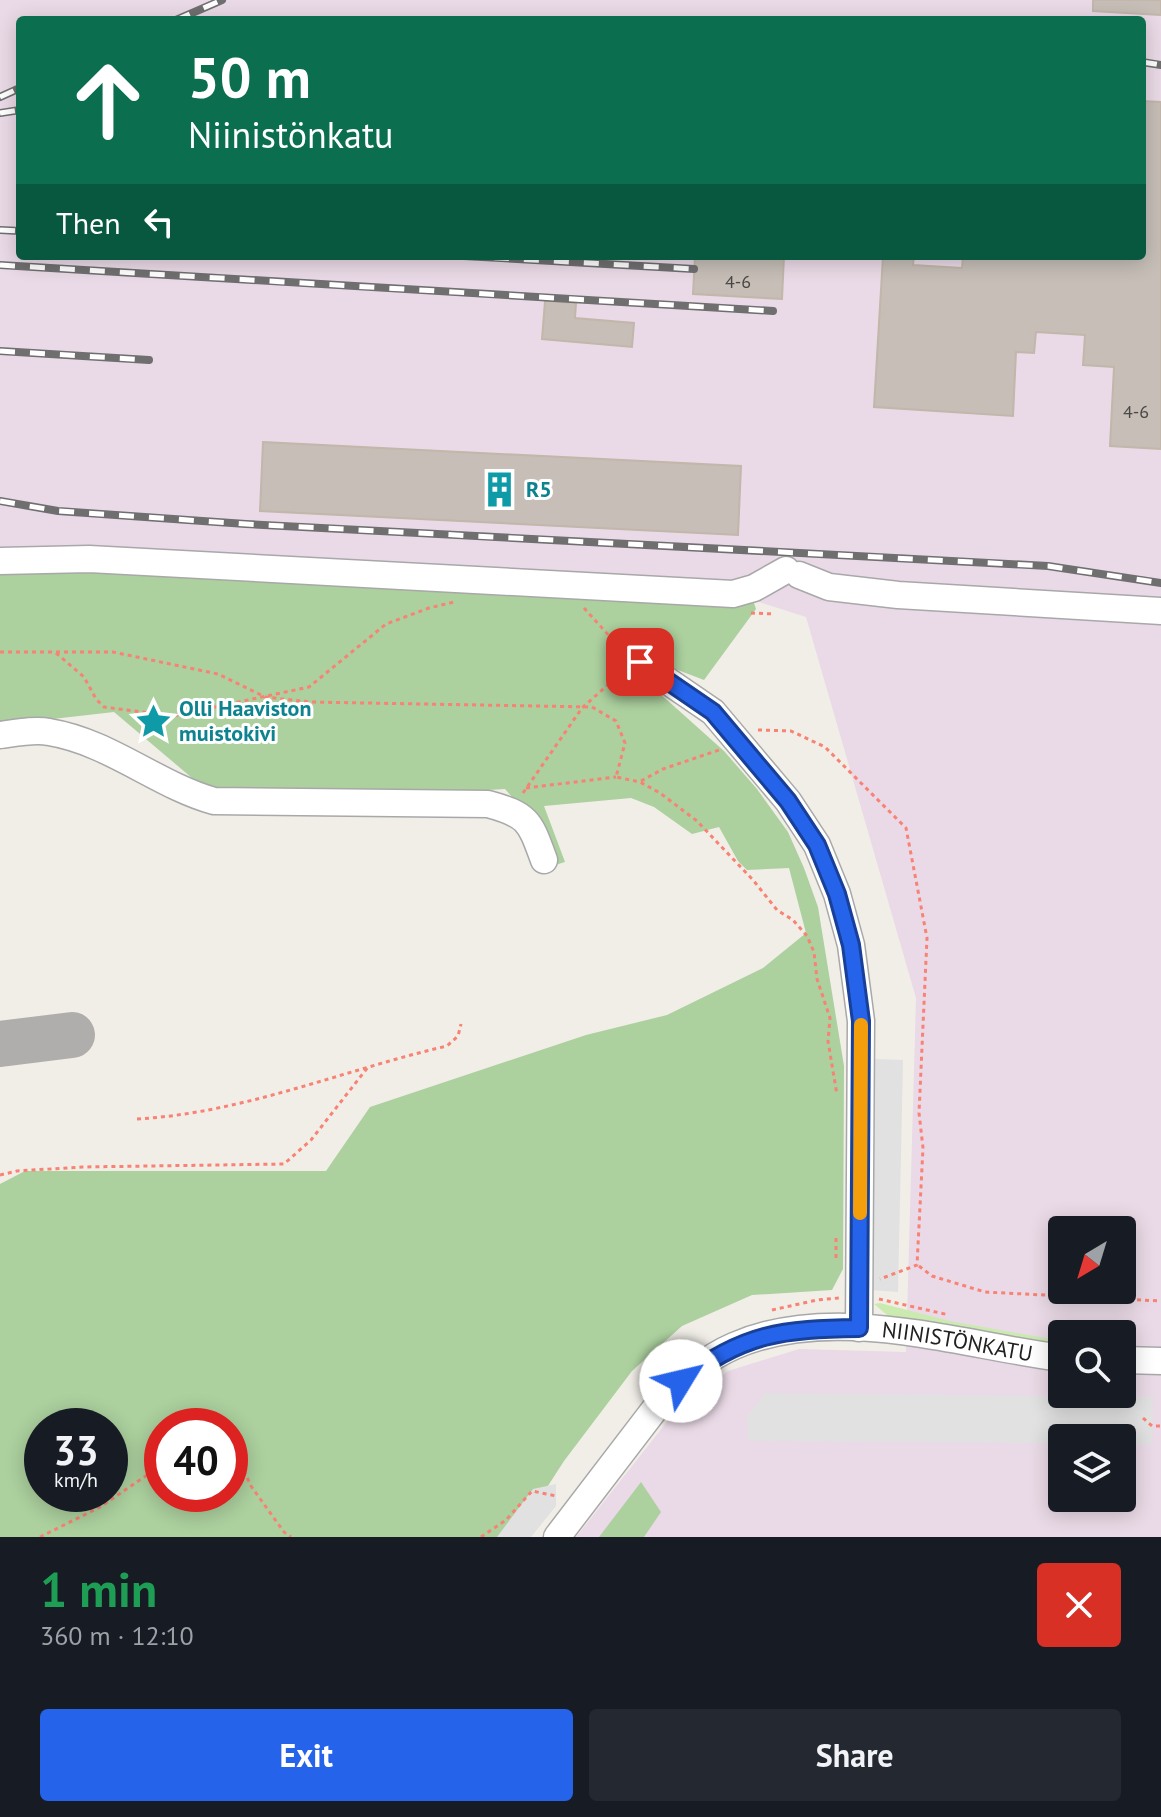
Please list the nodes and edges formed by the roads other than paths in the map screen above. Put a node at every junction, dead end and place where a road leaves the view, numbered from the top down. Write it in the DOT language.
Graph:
graph roads {
  1 [pos="0,561"];
  2 [pos="1161,611"];
  3 [pos="640,662"];
  4 [pos="0,735"];
  5 [pos="544,860"];
  6 [pos="859,1328"];
  7 [pos="1048,1356"];
  8 [pos="1136,1360"];
  9 [pos="1161,1361"];
  10 [pos="557,1537"];
  1 -- 2 [label="street"];
  3 -- 6 [label="street"];
  4 -- 5 [label="street"];
  6 -- 7 [label="street, NIINISTÖNKATU"];
  6 -- 10 [label="street, NIINISTÖNKATU"];
  8 -- 9 [label="street"];
}
